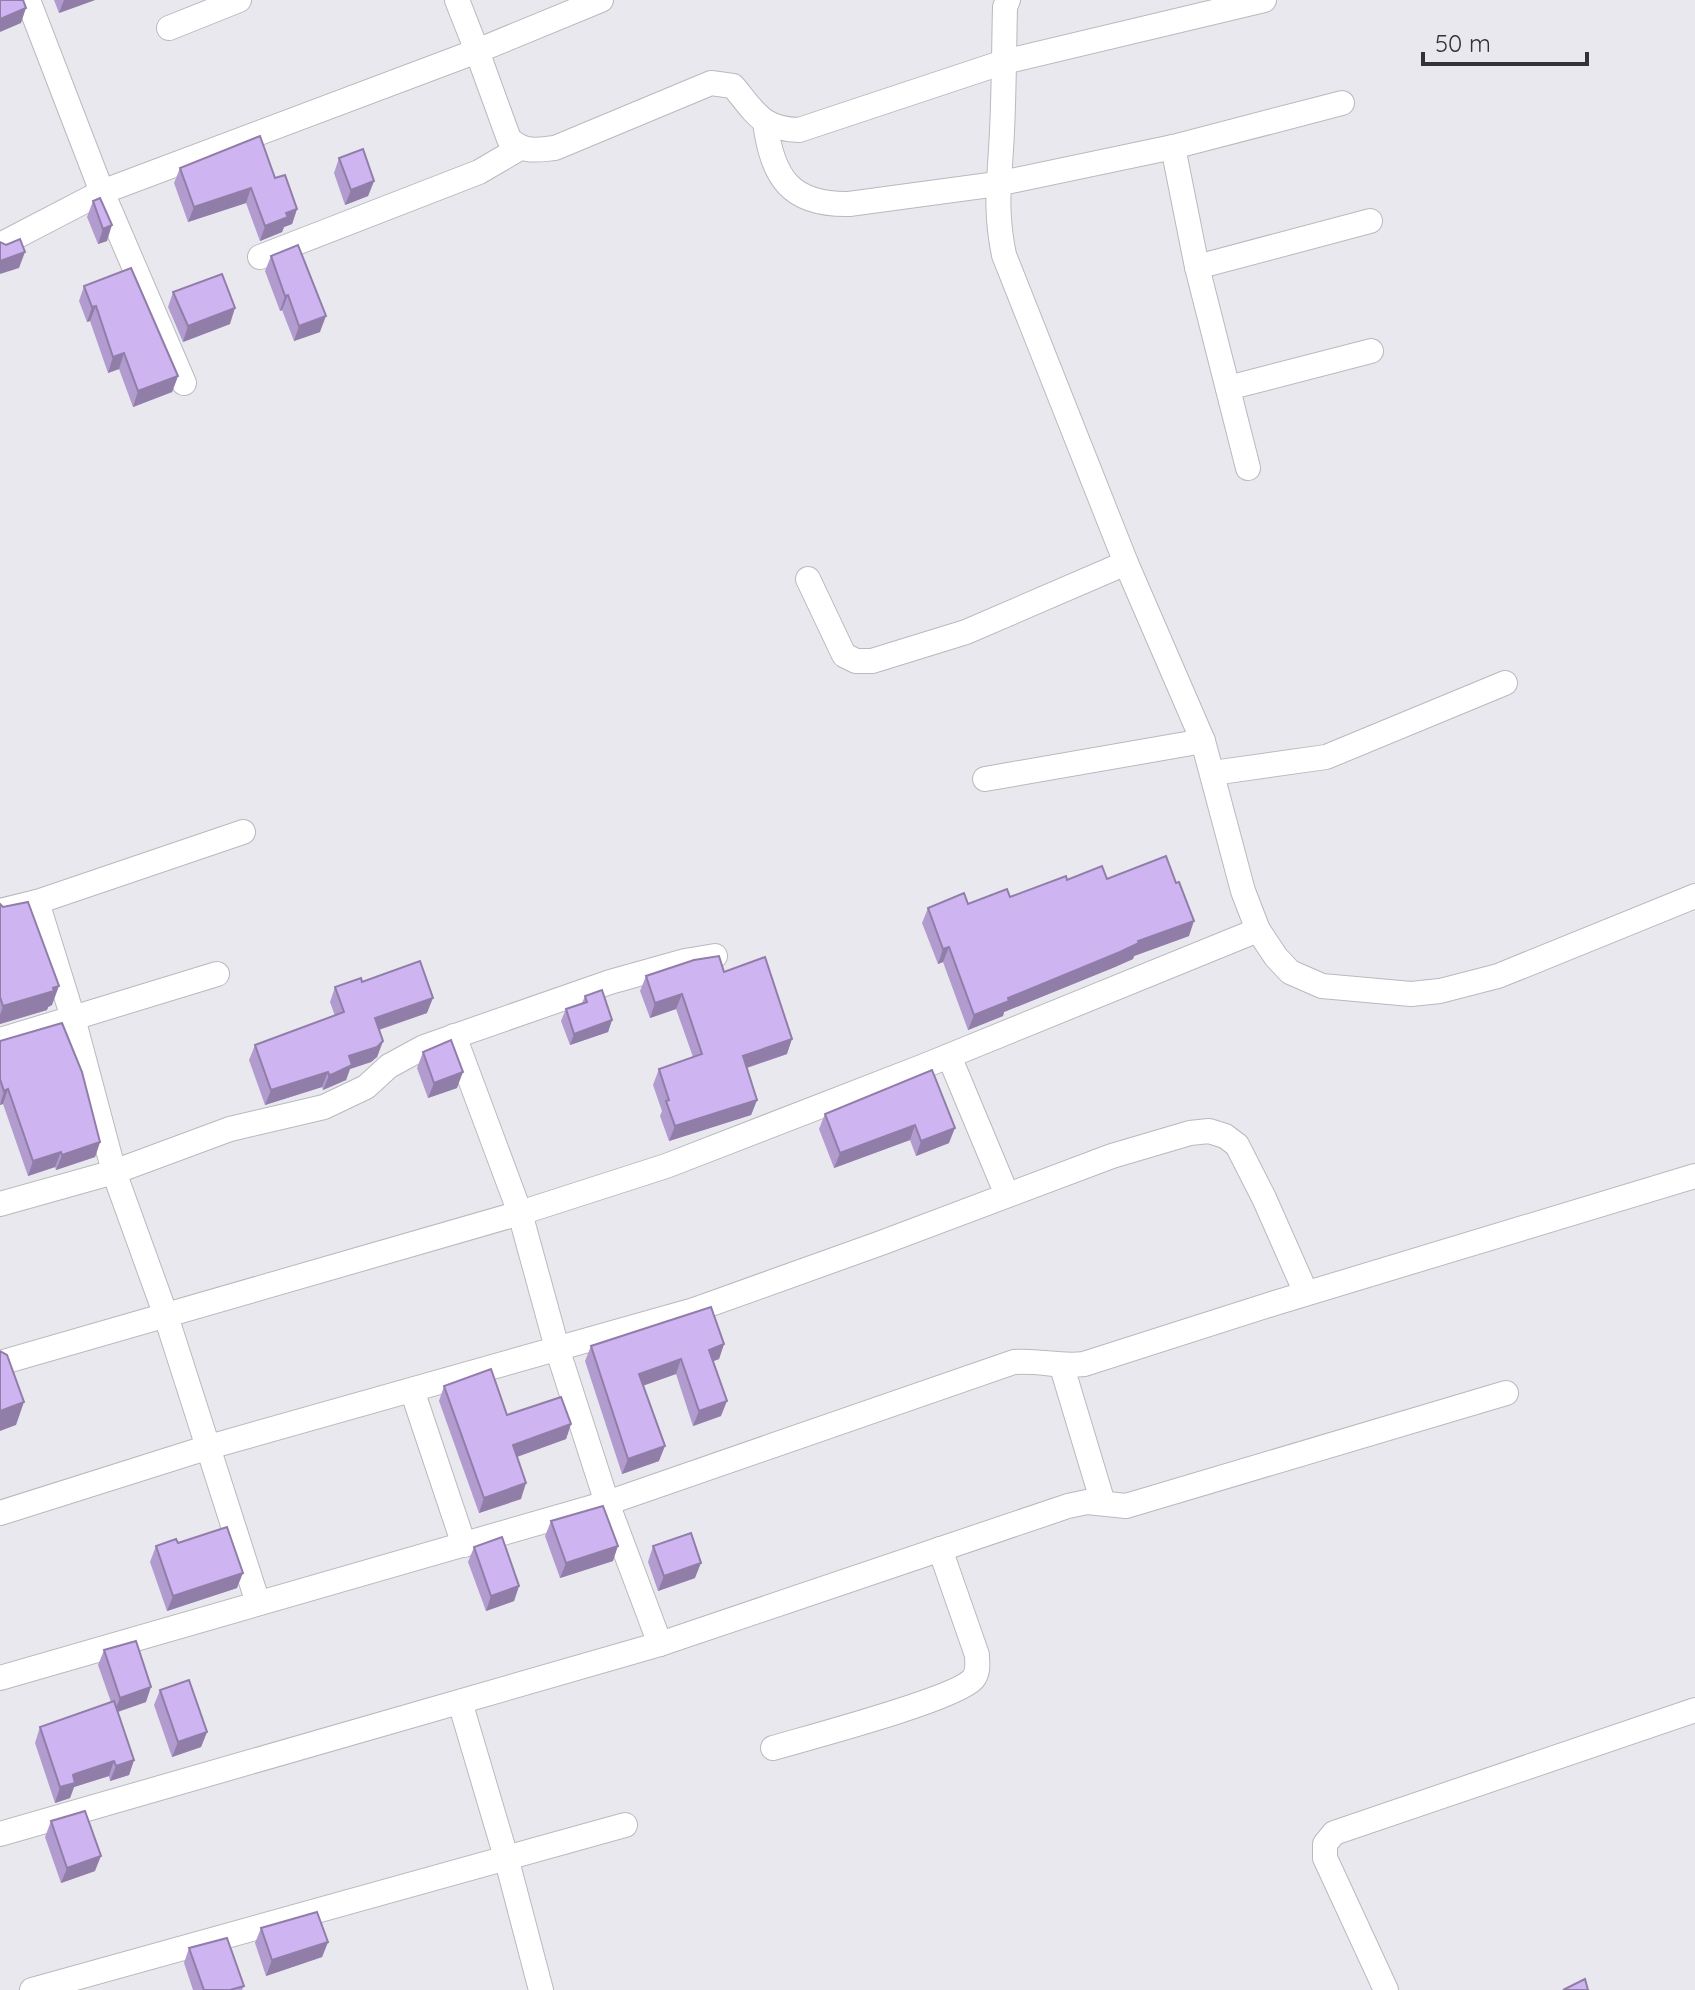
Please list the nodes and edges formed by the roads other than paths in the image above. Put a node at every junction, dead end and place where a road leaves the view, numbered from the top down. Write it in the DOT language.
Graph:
graph roads {
  1 [pos="28,0"];
  2 [pos="239,0"];
  3 [pos="457,0"];
  4 [pos="601,0"];
  5 [pos="1008,0"];
  6 [pos="1264,0"];
  7 [pos="169,28"];
  8 [pos="477,51"];
  9 [pos="1004,62"];
  10 [pos="1342,103"];
  11 [pos="765,123"];
  12 [pos="1173,147"];
  13 [pos="520,148"];
  14 [pos="997,184"];
  15 [pos="102,192"];
  16 [pos="1370,221"];
  17 [pos="0,245"];
  18 [pos="260,257"];
  19 [pos="1197,267"];
  20 [pos="1371,351"];
  21 [pos="184,383"];
  22 [pos="1228,388"];
  23 [pos="1248,468"];
  24 [pos="1126,563"];
  25 [pos="808,579"];
  26 [pos="1505,683"];
  27 [pos="1203,741"];
  28 [pos="1213,773"];
  29 [pos="985,779"];
  30 [pos="243,832"];
  31 [pos="1695,896"];
  32 [pos="37,902"];
  33 [pos="0,911"];
  34 [pos="1258,930"];
  35 [pos="715,956"];
  36 [pos="217,974"];
  37 [pos="73,1018"];
  38 [pos="454,1036"];
  39 [pos="0,1040"];
  40 [pos="949,1056"];
  41 [pos="114,1172"];
  42 [pos="1695,1176"];
  43 [pos="1007,1195"];
  44 [pos="0,1204"];
  45 [pos="520,1213"];
  46 [pos="1306,1293"];
  47 [pos="165,1313"];
  48 [pos="557,1348"];
  49 [pos="0,1363"];
  50 [pos="1062,1367"];
  51 [pos="412,1390"];
  52 [pos="1506,1393"];
  53 [pos="209,1447"];
  54 [pos="607,1503"];
  55 [pos="1103,1503"];
  56 [pos="0,1513"];
  57 [pos="464,1545"];
  58 [pos="940,1549"];
  59 [pos="258,1603"];
  60 [pos="660,1644"];
  61 [pos="0,1678"];
  62 [pos="460,1702"];
  63 [pos="1695,1710"];
  64 [pos="773,1748"];
  65 [pos="625,1825"];
  66 [pos="0,1834"];
  67 [pos="506,1857"];
  68 [pos="32,1990"];
  69 [pos="541,1990"];
  70 [pos="1386,1990"];
  1 -- 15 [label="street"];
  2 -- 7 [label="street"];
  3 -- 8 [label="street"];
  4 -- 8 [label="street"];
  5 -- 9 [label="street"];
  6 -- 9 [label="street"];
  8 -- 13 [label="street"];
  8 -- 15 [label="street"];
  9 -- 11 [label="street"];
  9 -- 14 [label="street"];
  10 -- 12 [label="street"];
  11 -- 13 [label="street"];
  11 -- 14 [label="street"];
  12 -- 14 [label="street"];
  12 -- 19 [label="street"];
  13 -- 18 [label="street"];
  14 -- 24 [label="street"];
  15 -- 17 [label="street"];
  15 -- 21 [label="street"];
  16 -- 19 [label="street"];
  19 -- 22 [label="street"];
  20 -- 22 [label="street"];
  22 -- 23 [label="street"];
  24 -- 25 [label="street"];
  24 -- 27 [label="street"];
  26 -- 28 [label="street"];
  27 -- 28 [label="street"];
  27 -- 29 [label="street"];
  28 -- 34 [label="street"];
  30 -- 32 [label="street"];
  31 -- 34 [label="street"];
  32 -- 33 [label="street"];
  32 -- 37 [label="street"];
  34 -- 40 [label="street"];
  35 -- 38 [label="street"];
  36 -- 37 [label="street"];
  37 -- 39 [label="street"];
  37 -- 41 [label="street"];
  38 -- 41 [label="street"];
  38 -- 45 [label="street"];
  40 -- 43 [label="street"];
  40 -- 45 [label="street"];
  41 -- 44 [label="street"];
  41 -- 47 [label="street"];
  42 -- 46 [label="street"];
  43 -- 46 [label="street"];
  43 -- 48 [label="street"];
  45 -- 47 [label="street"];
  45 -- 48 [label="street"];
  46 -- 50 [label="street"];
  47 -- 49 [label="street"];
  47 -- 53 [label="street"];
  48 -- 51 [label="street"];
  48 -- 54 [label="street"];
  50 -- 54 [label="street"];
  50 -- 55 [label="street"];
  51 -- 53 [label="street"];
  51 -- 57 [label="street"];
  52 -- 55 [label="street"];
  53 -- 56 [label="street"];
  53 -- 59 [label="street"];
  54 -- 57 [label="street"];
  54 -- 60 [label="street"];
  55 -- 58 [label="street"];
  57 -- 59 [label="street"];
  58 -- 60 [label="street"];
  58 -- 64 [label="street"];
  59 -- 61 [label="street"];
  60 -- 62 [label="street"];
  62 -- 66 [label="street"];
  62 -- 67 [label="street"];
  63 -- 70 [label="street"];
  65 -- 67 [label="street"];
  67 -- 68 [label="street"];
  67 -- 69 [label="street"];
}
